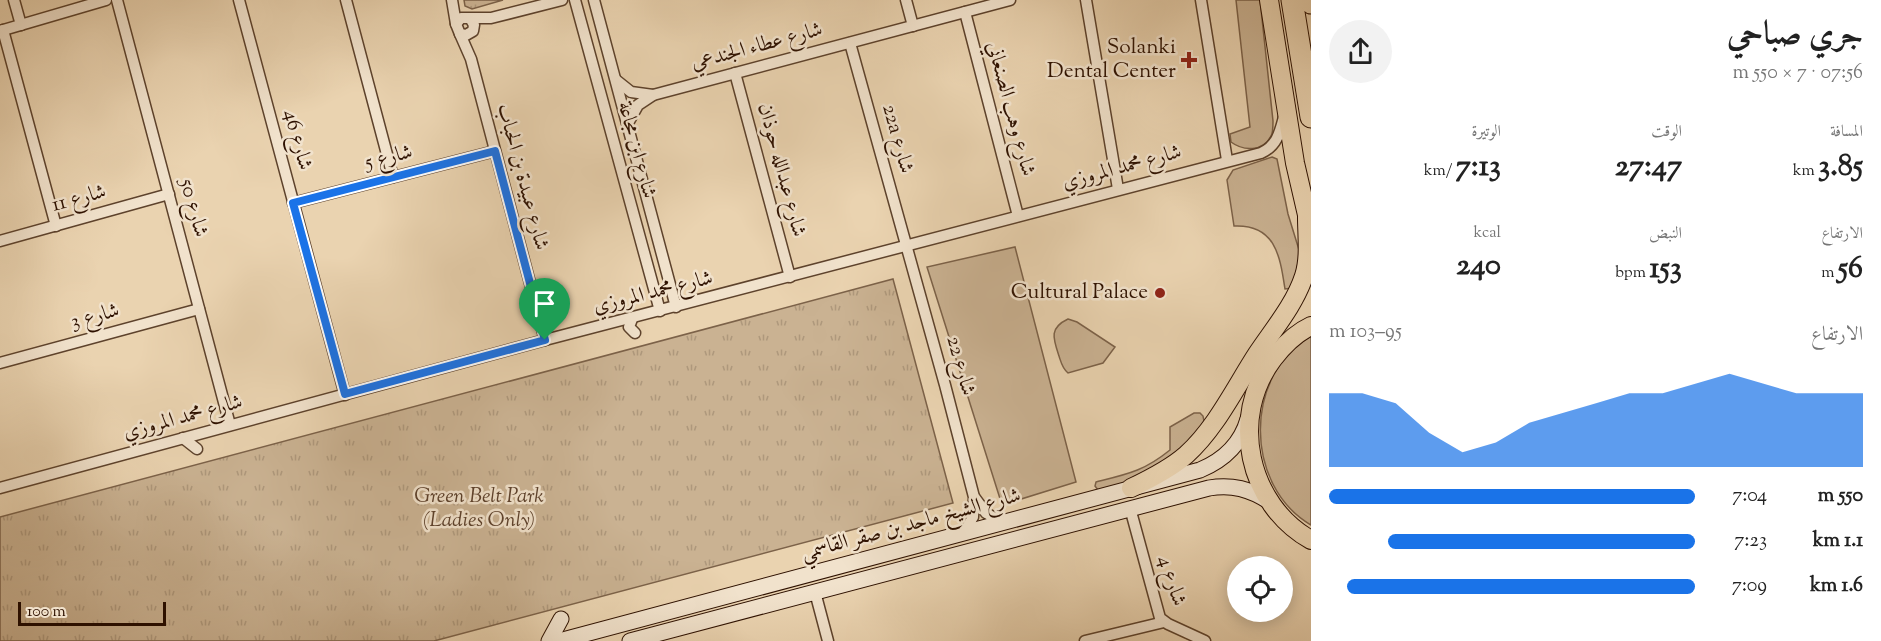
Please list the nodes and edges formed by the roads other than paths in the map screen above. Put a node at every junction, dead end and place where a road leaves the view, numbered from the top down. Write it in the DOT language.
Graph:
graph roads {
  1 [pos="14,0"];
  2 [pos="106,0"];
  3 [pos="117,0"];
  4 [pos="239,0"];
  5 [pos="346,0"];
  6 [pos="452,0"];
  7 [pos="562,0"];
  8 [pos="575,0"];
  9 [pos="594,0"];
  10 [pos="906,0"];
  11 [pos="1010,0"];
  12 [pos="1086,0"];
  13 [pos="1201,0"];
  14 [pos="1269,0"];
  15 [pos="1292,0"];
  16 [pos="964,12"];
  17 [pos="468,17"];
  18 [pos="491,18"];
  19 [pos="21,25"];
  20 [pos="913,26"];
  21 [pos="465,30"];
  22 [pos="1,31"];
  23 [pos="850,43"];
  24 [pos="735,73"];
  25 [pos="616,80"];
  26 [pos="653,95"];
  27 [pos="1287,106"];
  28 [pos="1311,117"];
  29 [pos="628,123"];
  30 [pos="495,151"];
  31 [pos="1227,160"];
  32 [pos="393,177"];
  33 [pos="1118,189"];
  34 [pos="169,194"];
  35 [pos="293,203"];
  36 [pos="1018,216"];
  37 [pos="1309,224"];
  38 [pos="56,226"];
  39 [pos="0,241"];
  40 [pos="906,246"];
  41 [pos="790,277"];
  42 [pos="676,307"];
  43 [pos="200,309"];
  44 [pos="660,311"];
  45 [pos="632,318"];
  46 [pos="1310,323"];
  47 [pos="635,333"];
  48 [pos="545,340"];
  49 [pos="0,363"];
  50 [pos="345,394"];
  51 [pos="1249,417"];
  52 [pos="230,425"];
  53 [pos="183,438"];
  54 [pos="197,449"];
  55 [pos="1,484"];
  56 [pos="1131,488"];
  57 [pos="974,496"];
  58 [pos="1270,502"];
  59 [pos="1130,508"];
  60 [pos="1003,523"];
  61 [pos="963,534"];
  62 [pos="1311,540"];
  63 [pos="860,560"];
  64 [pos="815,592"];
  65 [pos="561,619"];
  66 [pos="1164,622"];
  67 [pos="1097,639"];
  68 [pos="549,641"];
  69 [pos="559,641"];
  70 [pos="630,641"];
  71 [pos="828,641"];
  72 [pos="1084,641"];
  73 [pos="1205,641"];
  1 -- 19 [label="street"];
  2 -- 19 [label="street"];
  3 -- 34 [label="street, شارع 50"];
  4 -- 35 [label="street, شارع 46"];
  5 -- 32 [label="street"];
  6 -- 17 [label="street, شارع عبيدة بن الحباب"];
  6 -- 21 [label="street, شارع عبيدة بن الحباب"];
  7 -- 18 [label="street"];
  8 -- 44 [label="street, شارع ابن مجاعة"];
  9 -- 25 [label="street, شارع ابن مجاعة"];
  10 -- 20 [label="street"];
  11 -- 16 [label="street, شارع عطاء الجندعي"];
  12 -- 33 [label="street"];
  13 -- 31 [label="street"];
  14 -- 27 [label="main road"];
  15 -- 28 [label="highway"];
  16 -- 20 [label="street, شارع عطاء الجندعي"];
  16 -- 36 [label="street, شارع وهب الصنعاني"];
  17 -- 18 [label="street"];
  17 -- 21 [label="street"];
  18 -- 21 [label="street"];
  19 -- 22 [label="street"];
  20 -- 23 [label="street, شارع عطاء الجندعي"];
  21 -- 30 [label="street, شارع عبيدة بن الحباب"];
  22 -- 38 [label="street"];
  23 -- 24 [label="street, شارع عطاء الجندعي"];
  23 -- 40 [label="street, 22a شارع"];
  24 -- 26 [label="street, شارع عطاء الجندعي"];
  24 -- 41 [label="street, شارع عبدالله حوذان"];
  25 -- 26 [label="street"];
  25 -- 29 [label="street, شارع ابن مجاعة"];
  26 -- 29 [label="street, شارع عطاء الجندعي"];
  27 -- 31 [label="street, شارع محمد المروزي"];
  27 -- 37 [label="main road"];
  29 -- 42 [label="street, شارع ابن مجاعة"];
  30 -- 32 [label="street, شارع 5"];
  30 -- 48 [label="street, شارع عبيدة بن الحباب"];
  31 -- 33 [label="street, شارع محمد المروزي"];
  32 -- 35 [label="street, شارع 5"];
  33 -- 36 [label="street, شارع محمد المروزي"];
  34 -- 38 [label="street, شارع 11"];
  34 -- 43 [label="street, شارع 50"];
  35 -- 50 [label="street, شارع 46"];
  36 -- 40 [label="street, شارع محمد المروزي"];
  37 -- 56 [label="main road"];
  38 -- 39 [label="street, شارع 11"];
  40 -- 41 [label="street, شارع محمد المروزي"];
  40 -- 57 [label="street, شارع 22"];
  41 -- 42 [label="street, شارع محمد المروزي"];
  42 -- 44 [label="street, شارع محمد المروزي"];
  43 -- 49 [label="street, شارع 3"];
  43 -- 52 [label="street, شارع 50"];
  44 -- 45 [label="street, شارع محمد المروزي"];
  45 -- 47 [label="street"];
  45 -- 48 [label="street, شارع محمد المروزي"];
  46 -- 51 [label="main road"];
  48 -- 50 [label="street, شارع محمد المروزي"];
  50 -- 52 [label="street, شارع محمد المروزي"];
  51 -- 56 [label="main road, شارع الشيخ ماجد بن صقر القاسمي"];
  51 -- 58 [label="main road"];
  52 -- 53 [label="street, شارع محمد المروزي"];
  53 -- 54 [label="street"];
  53 -- 55 [label="street, شارع محمد المروزي"];
  56 -- 60 [label="main road, شارع الشيخ ماجد بن صقر القاسمي"];
  57 -- 60 [label="street, شارع 22"];
  57 -- 61 [label="street, شارع 22"];
  58 -- 59 [label="main road, شارع الشيخ ماجد بن صقر القاسمي"];
  58 -- 62 [label="main road"];
  59 -- 64 [label="main road, شارع الشيخ ماجد بن صقر القاسمي"];
  59 -- 66 [label="street, شارع 4"];
  60 -- 61 [label="main road, شارع الشيخ ماجد بن صقر القاسمي"];
  61 -- 63 [label="main road, شارع الشيخ ماجد بن صقر القاسمي"];
  63 -- 64 [label="main road"];
  63 -- 69 [label="main road, شارع الشيخ ماجد بن صقر القاسمي"];
  64 -- 70 [label="main road, شارع الشيخ ماجد بن صقر القاسمي"];
  64 -- 71 [label="street"];
  65 -- 68 [label="main road"];
  66 -- 67 [label="street"];
  66 -- 73 [label="street, شارع 4"];
  67 -- 72 [label="street"];
}
